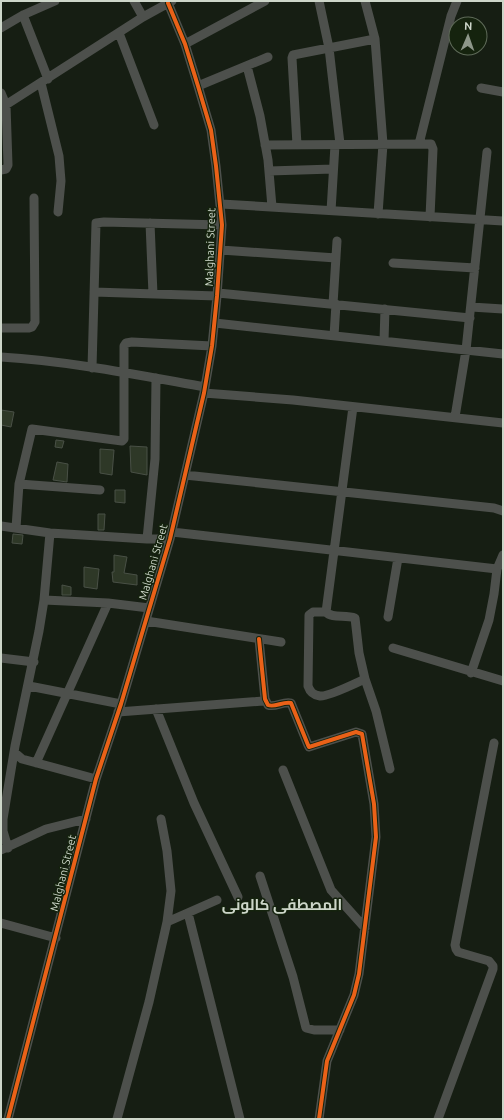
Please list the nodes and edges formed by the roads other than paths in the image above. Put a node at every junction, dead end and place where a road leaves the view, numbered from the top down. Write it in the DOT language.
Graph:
graph roads {
  1 [pos="55,1"];
  2 [pos="134,1"];
  3 [pos="265,1"];
  4 [pos="319,1"];
  5 [pos="366,1"];
  6 [pos="457,1"];
  7 [pos="170,2"];
  8 [pos="39,3"];
  9 [pos="23,15"];
  10 [pos="143,18"];
  11 [pos="1,28"];
  12 [pos="119,33"];
  13 [pos="375,39"];
  14 [pos="185,44"];
  15 [pos="329,48"];
  16 [pos="268,57"];
  17 [pos="247,66"];
  18 [pos="44,81"];
  19 [pos="198,86"];
  20 [pos="481,88"];
  21 [pos="503,92"];
  22 [pos="1,93"];
  23 [pos="4,107"];
  24 [pos="154,125"];
  25 [pos="337,144"];
  26 [pos="383,144"];
  27 [pos="419,144"];
  28 [pos="265,145"];
  29 [pos="297,145"];
  30 [pos="487,152"];
  31 [pos="333,169"];
  32 [pos="1,170"];
  33 [pos="269,171"];
  34 [pos="34,198"];
  35 [pos="221,204"];
  36 [pos="272,207"];
  37 [pos="331,211"];
  38 [pos="58,212"];
  39 [pos="378,214"];
  40 [pos="430,217"];
  41 [pos="480,220"];
  42 [pos="503,221"];
  43 [pos="150,223"];
  44 [pos="222,225"];
  45 [pos="337,241"];
  46 [pos="221,250"];
  47 [pos="336,258"];
  48 [pos="393,263"];
  49 [pos="475,268"];
  50 [pos="94,292"];
  51 [pos="152,294"];
  52 [pos="218,294"];
  53 [pos="335,304"];
  54 [pos="471,307"];
  55 [pos="385,309"];
  56 [pos="503,310"];
  57 [pos="470,318"];
  58 [pos="215,324"];
  59 [pos="1,328"];
  60 [pos="334,336"];
  61 [pos="384,341"];
  62 [pos="212,346"];
  63 [pos="466,350"];
  64 [pos="503,354"];
  65 [pos="1,357"];
  66 [pos="92,368"];
  67 [pos="124,373"];
  68 [pos="156,378"];
  69 [pos="204,390"];
  70 [pos="353,407"];
  71 [pos="455,417"];
  72 [pos="503,423"];
  73 [pos="185,474"];
  74 [pos="19,484"];
  75 [pos="100,490"];
  76 [pos="341,491"];
  77 [pos="503,511"];
  78 [pos="1,526"];
  79 [pos="16,528"];
  80 [pos="50,532"];
  81 [pos="171,535"];
  82 [pos="147,539"];
  83 [pos="334,550"];
  84 [pos="503,555"];
  85 [pos="398,558"];
  86 [pos="497,569"];
  87 [pos="44,600"];
  88 [pos="108,603"];
  89 [pos="149,608"];
  90 [pos="326,612"];
  91 [pos="388,617"];
  92 [pos="146,621"];
  93 [pos="259,638"];
  94 [pos="281,642"];
  95 [pos="393,648"];
  96 [pos="1,658"];
  97 [pos="34,662"];
  98 [pos="471,672"];
  99 [pos="365,679"];
  100 [pos="503,681"];
  101 [pos="29,686"];
  102 [pos="67,693"];
  103 [pos="265,700"];
  104 [pos="120,708"];
  105 [pos="156,709"];
  106 [pos="494,743"];
  107 [pos="15,753"];
  108 [pos="36,763"];
  109 [pos="390,769"];
  110 [pos="283,770"];
  111 [pos="96,779"];
  112 [pos="161,818"];
  113 [pos="86,819"];
  114 [pos="4,849"];
  115 [pos="260,876"];
  116 [pos="238,897"];
  117 [pos="217,900"];
  118 [pos="188,913"];
  119 [pos="167,922"];
  120 [pos="1,923"];
  121 [pos="365,928"];
  122 [pos="56,938"];
  123 [pos="340,1030"];
  124 [pos="8,1119"];
  125 [pos="117,1119"];
  126 [pos="240,1119"];
  127 [pos="319,1119"];
  128 [pos="438,1119"];
  1 -- 8 [label="street"];
  2 -- 10 [label="street"];
  3 -- 14 [label="street"];
  4 -- 15 [label="street"];
  5 -- 13 [label="street"];
  6 -- 27 [label="street"];
  7 -- 10 [label="street"];
  7 -- 14 [label="street, Malghani Street"];
  8 -- 9 [label="street"];
  9 -- 11 [label="street"];
  9 -- 18 [label="street"];
  10 -- 12 [label="street"];
  12 -- 18 [label="street"];
  12 -- 24 [label="street"];
  13 -- 15 [label="street"];
  13 -- 26 [label="street"];
  14 -- 19 [label="street, Malghani Street"];
  15 -- 25 [label="street"];
  15 -- 29 [label="street"];
  16 -- 17 [label="street"];
  17 -- 19 [label="street"];
  17 -- 28 [label="street"];
  18 -- 23 [label="street"];
  18 -- 38 [label="street"];
  19 -- 35 [label="street, Malghani Street"];
  20 -- 21 [label="street"];
  22 -- 23 [label="street"];
  23 -- 32 [label="street"];
  25 -- 26 [label="street"];
  25 -- 29 [label="street"];
  25 -- 31 [label="street"];
  26 -- 27 [label="street"];
  26 -- 39 [label="street"];
  27 -- 40 [label="street"];
  28 -- 29 [label="street"];
  28 -- 33 [label="street"];
  30 -- 41 [label="street"];
  31 -- 33 [label="street"];
  31 -- 37 [label="street"];
  33 -- 36 [label="street"];
  34 -- 59 [label="street"];
  35 -- 36 [label="street"];
  35 -- 44 [label="street, Malghani Street"];
  36 -- 37 [label="street"];
  37 -- 39 [label="street"];
  39 -- 40 [label="street"];
  40 -- 41 [label="street"];
  41 -- 42 [label="street"];
  41 -- 49 [label="street"];
  43 -- 44 [label="street"];
  43 -- 50 [label="street"];
  43 -- 51 [label="street"];
  44 -- 46 [label="street, Malghani Street"];
  45 -- 47 [label="street"];
  46 -- 47 [label="street"];
  46 -- 52 [label="street, Malghani Street"];
  47 -- 53 [label="street"];
  48 -- 49 [label="street"];
  49 -- 54 [label="street"];
  50 -- 51 [label="street"];
  50 -- 66 [label="street"];
  51 -- 52 [label="street"];
  52 -- 53 [label="street"];
  52 -- 58 [label="street, Malghani Street"];
  53 -- 55 [label="street"];
  53 -- 60 [label="street"];
  54 -- 56 [label="street"];
  54 -- 57 [label="street"];
  55 -- 57 [label="street"];
  55 -- 61 [label="street"];
  57 -- 63 [label="street"];
  58 -- 60 [label="street"];
  58 -- 62 [label="street, Malghani Street"];
  60 -- 61 [label="street"];
  61 -- 63 [label="street"];
  62 -- 67 [label="street"];
  62 -- 69 [label="street, Malghani Street"];
  63 -- 64 [label="street"];
  63 -- 71 [label="street"];
  65 -- 66 [label="street"];
  66 -- 67 [label="street"];
  67 -- 68 [label="street"];
  67 -- 74 [label="street"];
  68 -- 69 [label="street"];
  68 -- 82 [label="street"];
  69 -- 70 [label="street"];
  69 -- 73 [label="street, Malghani Street"];
  70 -- 71 [label="street"];
  70 -- 76 [label="street"];
  71 -- 72 [label="street"];
  73 -- 76 [label="street"];
  73 -- 81 [label="street, Malghani Street"];
  74 -- 75 [label="street"];
  74 -- 79 [label="street"];
  76 -- 77 [label="street"];
  76 -- 83 [label="street"];
  78 -- 79 [label="street"];
  79 -- 80 [label="street"];
  80 -- 82 [label="street"];
  80 -- 87 [label="street"];
  81 -- 82 [label="street"];
  81 -- 83 [label="street"];
  81 -- 89 [label="street, Malghani Street"];
  83 -- 85 [label="street"];
  83 -- 90 [label="street"];
  84 -- 86 [label="street"];
  85 -- 86 [label="street"];
  85 -- 91 [label="street"];
  86 -- 98 [label="street"];
  87 -- 88 [label="street"];
  87 -- 97 [label="street"];
  88 -- 89 [label="street"];
  88 -- 102 [label="street"];
  89 -- 92 [label="street, Malghani Street"];
  90 -- 99 [label="street"];
  90 -- 99 [label="street"];
  92 -- 93 [label="street"];
  92 -- 104 [label="street, Malghani Street"];
  93 -- 94 [label="street"];
  93 -- 103 [label="street"];
  95 -- 98 [label="street"];
  96 -- 97 [label="street"];
  97 -- 101 [label="street"];
  98 -- 100 [label="street"];
  99 -- 109 [label="street"];
  101 -- 102 [label="street"];
  101 -- 107 [label="street"];
  102 -- 104 [label="street"];
  102 -- 108 [label="street"];
  103 -- 105 [label="street"];
  103 -- 121 [label="street"];
  104 -- 105 [label="street"];
  104 -- 111 [label="street, Malghani Street"];
  105 -- 116 [label="street"];
  106 -- 128 [label="street"];
  107 -- 108 [label="street"];
  107 -- 114 [label="street"];
  108 -- 111 [label="street"];
  110 -- 121 [label="street"];
  111 -- 113 [label="street, Malghani Street"];
  112 -- 119 [label="street"];
  113 -- 114 [label="street"];
  113 -- 122 [label="street, Malghani Street"];
  115 -- 123 [label="street"];
  117 -- 118 [label="street"];
  118 -- 119 [label="street"];
  118 -- 126 [label="street"];
  119 -- 125 [label="street"];
  120 -- 122 [label="street"];
  121 -- 123 [label="street"];
  122 -- 124 [label="street, Malghani Street"];
  123 -- 127 [label="street"];
}
